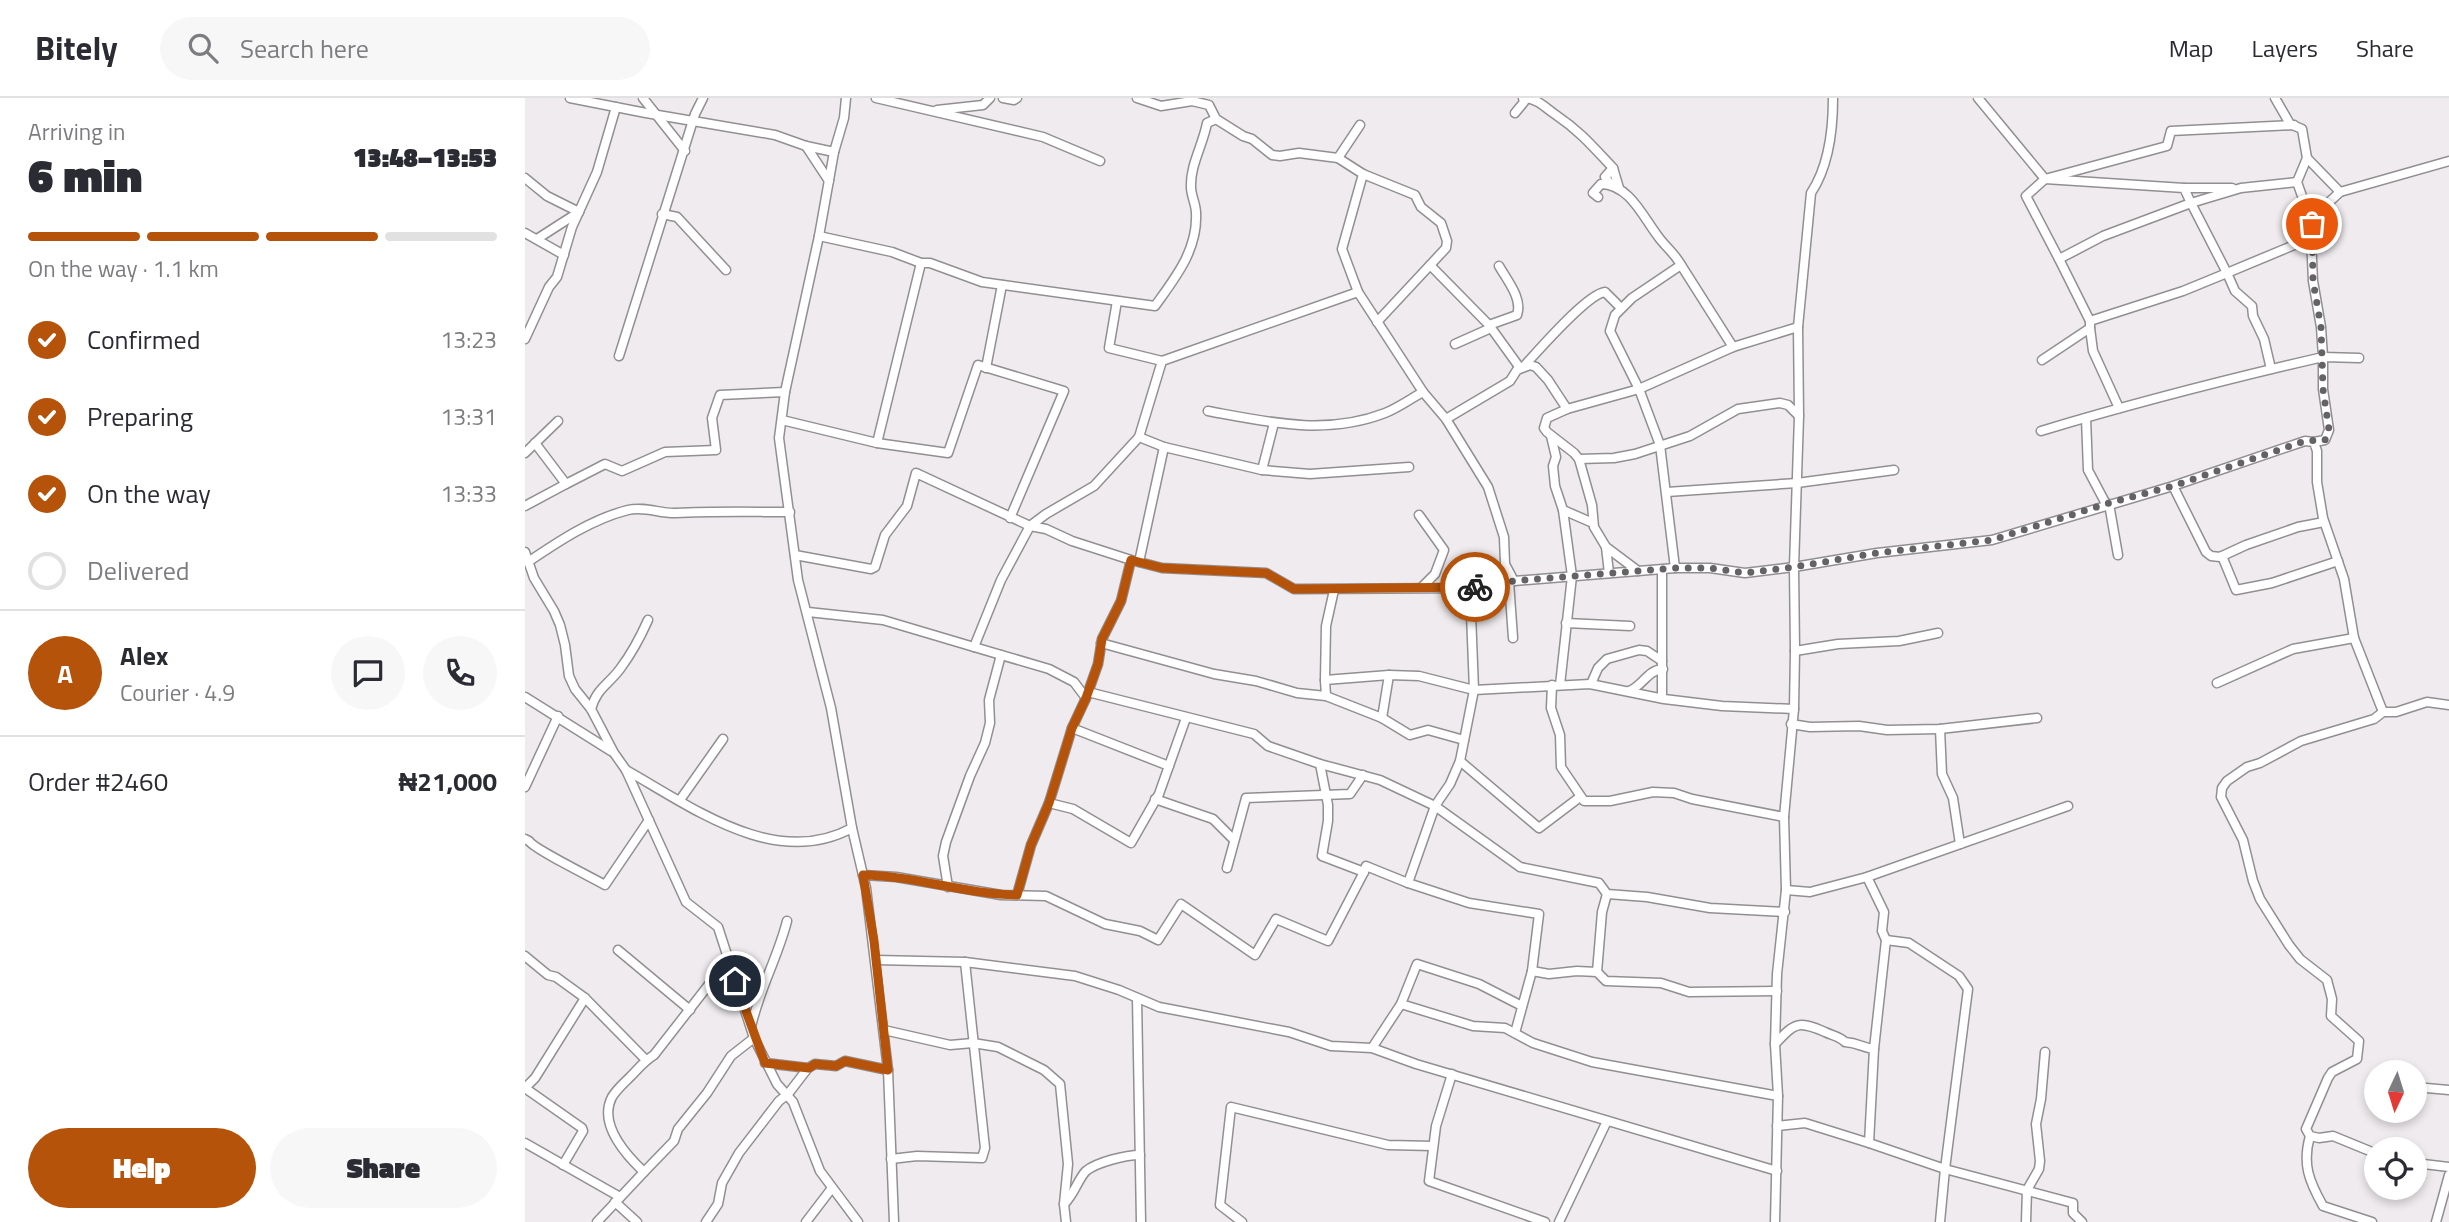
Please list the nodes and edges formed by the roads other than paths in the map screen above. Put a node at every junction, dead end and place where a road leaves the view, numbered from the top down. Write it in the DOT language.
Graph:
graph roads {
  1 [pos="570,98"];
  2 [pos="643,98"];
  3 [pos="703,98"];
  4 [pos="846,98"];
  5 [pos="876,98"];
  6 [pos="990,98"];
  7 [pos="1003,98"];
  8 [pos="1017,98"];
  9 [pos="1137,98"];
  10 [pos="1524,98"];
  11 [pos="1833,98"];
  12 [pos="1978,98"];
  13 [pos="2275,98"];
  14 [pos="600,101"];
  15 [pos="616,107"];
  16 [pos="930,111"];
  17 [pos="1515,113"];
  18 [pos="657,116"];
  19 [pos="1216,119"];
  20 [pos="693,122"];
  21 [pos="1360,125"];
  22 [pos="2294,125"];
  23 [pos="806,146"];
  24 [pos="685,151"];
  25 [pos="834,152"];
  26 [pos="1338,158"];
  27 [pos="2307,158"];
  28 [pos="1100,161"];
  29 [pos="2449,161"];
  30 [pos="1363,174"];
  31 [pos="525,178"];
  32 [pos="2045,179"];
  33 [pos="829,181"];
  34 [pos="2298,182"];
  35 [pos="1615,186"];
  36 [pos="2184,188"];
  37 [pos="2242,188"];
  38 [pos="2340,192"];
  39 [pos="1598,197"];
  40 [pos="2191,203"];
  41 [pos="579,212"];
  42 [pos="662,214"];
  43 [pos="2312,224"];
  44 [pos="525,233"];
  45 [pos="819,236"];
  46 [pos="2311,238"];
  47 [pos="537,239"];
  48 [pos="564,255"];
  49 [pos="2059,259"];
  50 [pos="921,263"];
  51 [pos="1430,265"];
  52 [pos="1681,265"];
  53 [pos="1499,266"];
  54 [pos="726,270"];
  55 [pos="2227,272"];
  56 [pos="1002,285"];
  57 [pos="1358,292"];
  58 [pos="1117,301"];
  59 [pos="1621,308"];
  60 [pos="1377,322"];
  61 [pos="2090,325"];
  62 [pos="1490,326"];
  63 [pos="1798,327"];
  64 [pos="525,339"];
  65 [pos="1455,344"];
  66 [pos="1733,347"];
  67 [pos="619,356"];
  68 [pos="2323,357"];
  69 [pos="2359,358"];
  70 [pos="2042,360"];
  71 [pos="1162,361"];
  72 [pos="1522,367"];
  73 [pos="986,368"];
  74 [pos="2271,369"];
  75 [pos="1639,389"];
  76 [pos="785,392"];
  77 [pos="1423,392"];
  78 [pos="2119,408"];
  79 [pos="1567,409"];
  80 [pos="1208,411"];
  81 [pos="1799,416"];
  82 [pos="2086,418"];
  83 [pos="1446,419"];
  84 [pos="782,420"];
  85 [pos="558,421"];
  86 [pos="1274,423"];
  87 [pos="2041,431"];
  88 [pos="1551,436"];
  89 [pos="1139,438"];
  90 [pos="2314,442"];
  91 [pos="535,443"];
  92 [pos="877,443"];
  93 [pos="1660,445"];
  94 [pos="1164,447"];
  95 [pos="525,453"];
  96 [pos="1556,457"];
  97 [pos="1578,457"];
  98 [pos="1409,467"];
  99 [pos="1262,470"];
  100 [pos="1894,470"];
  101 [pos="566,484"];
  102 [pos="1797,484"];
  103 [pos="2173,486"];
  104 [pos="1667,492"];
  105 [pos="2108,504"];
  106 [pos="525,506"];
  107 [pos="1563,510"];
  108 [pos="790,512"];
  109 [pos="1419,515"];
  110 [pos="1010,518"];
  111 [pos="2324,522"];
  112 [pos="1593,523"];
  113 [pos="1030,526"];
  114 [pos="1606,547"];
  115 [pos="525,552"];
  116 [pos="795,555"];
  117 [pos="2118,555"];
  118 [pos="2222,556"];
  119 [pos="1135,561"];
  120 [pos="2337,561"];
  121 [pos="528,562"];
  122 [pos="1794,567"];
  123 [pos="1675,568"];
  124 [pos="1662,570"];
  125 [pos="1638,571"];
  126 [pos="1609,573"];
  127 [pos="1572,576"];
  128 [pos="1511,581"];
  129 [pos="1422,587"];
  130 [pos="1470,588"];
  131 [pos="1334,590"];
  132 [pos="808,612"];
  133 [pos="648,620"];
  134 [pos="1566,623"];
  135 [pos="1630,625"];
  136 [pos="1938,633"];
  137 [pos="1513,638"];
  138 [pos="2354,638"];
  139 [pos="1101,643"];
  140 [pos="974,647"];
  141 [pos="1795,651"];
  142 [pos="1002,655"];
  143 [pos="1662,665"];
  144 [pos="1389,675"];
  145 [pos="1325,680"];
  146 [pos="2217,682"];
  147 [pos="1591,684"];
  148 [pos="1556,685"];
  149 [pos="1474,690"];
  150 [pos="1628,691"];
  151 [pos="1087,695"];
  152 [pos="1326,696"];
  153 [pos="525,697"];
  154 [pos="1662,698"];
  155 [pos="2449,705"];
  156 [pos="591,709"];
  157 [pos="1794,709"];
  158 [pos="2383,712"];
  159 [pos="558,716"];
  160 [pos="1186,718"];
  161 [pos="1382,718"];
  162 [pos="2037,718"];
  163 [pos="1791,724"];
  164 [pos="1072,728"];
  165 [pos="1940,729"];
  166 [pos="723,739"];
  167 [pos="1464,740"];
  168 [pos="614,753"];
  169 [pos="1460,761"];
  170 [pos="1320,764"];
  171 [pos="1169,766"];
  172 [pos="626,770"];
  173 [pos="1363,775"];
  174 [pos="525,787"];
  175 [pos="1326,794"];
  176 [pos="1580,797"];
  177 [pos="1155,799"];
  178 [pos="680,800"];
  179 [pos="1049,803"];
  180 [pos="1435,806"];
  181 [pos="2068,806"];
  182 [pos="1784,817"];
  183 [pos="649,820"];
  184 [pos="852,828"];
  185 [pos="525,839"];
  186 [pos="1233,839"];
  187 [pos="1960,844"];
  188 [pos="1227,868"];
  189 [pos="1364,872"];
  190 [pos="863,875"];
  191 [pos="1867,877"];
  192 [pos="1408,883"];
  193 [pos="948,887"];
  194 [pos="1786,890"];
  195 [pos="1607,894"];
  196 [pos="1017,895"];
  197 [pos="1785,912"];
  198 [pos="787,921"];
  199 [pos="1886,940"];
  200 [pos="618,950"];
  201 [pos="525,956"];
  202 [pos="728,960"];
  203 [pos="876,960"];
  204 [pos="965,962"];
  205 [pos="1532,971"];
  206 [pos="1597,972"];
  207 [pos="1777,991"];
  208 [pos="585,998"];
  209 [pos="1137,998"];
  210 [pos="1401,1004"];
  211 [pos="1523,1006"];
  212 [pos="690,1010"];
  213 [pos="751,1027"];
  214 [pos="884,1030"];
  215 [pos="1515,1033"];
  216 [pos="754,1038"];
  217 [pos="973,1043"];
  218 [pos="1775,1044"];
  219 [pos="1372,1048"];
  220 [pos="1874,1049"];
  221 [pos="2045,1052"];
  222 [pos="646,1059"];
  223 [pos="765,1063"];
  224 [pos="809,1068"];
  225 [pos="888,1070"];
  226 [pos="1452,1074"];
  227 [pos="525,1088"];
  228 [pos="2427,1088"];
  229 [pos="2449,1090"];
  230 [pos="788,1094"];
  231 [pos="1778,1096"];
  232 [pos="1607,1121"];
  233 [pos="1777,1126"];
  234 [pos="2310,1136"];
  235 [pos="525,1143"];
  236 [pos="1870,1143"];
  237 [pos="1433,1146"];
  238 [pos="2364,1149"];
  239 [pos="1140,1155"];
  240 [pos="891,1159"];
  241 [pos="2427,1164"];
  242 [pos="563,1165"];
  243 [pos="2449,1167"];
  244 [pos="1944,1169"];
  245 [pos="1777,1171"];
  246 [pos="644,1172"];
  247 [pos="2449,1175"];
  248 [pos="832,1188"];
  249 [pos="2027,1190"];
  250 [pos="618,1199"];
  251 [pos="1064,1204"];
  252 [pos="597,1222"];
  253 [pos="637,1222"];
  254 [pos="705,1222"];
  255 [pos="806,1222"];
  256 [pos="858,1222"];
  257 [pos="894,1222"];
  258 [pos="1066,1222"];
  259 [pos="1141,1222"];
  260 [pos="1242,1222"];
  261 [pos="1545,1222"];
  262 [pos="1559,1222"];
  263 [pos="1775,1222"];
  264 [pos="1940,1222"];
  265 [pos="2025,1222"];
  266 [pos="2082,1222"];
  267 [pos="2372,1222"];
  268 [pos="2436,1222"];
  1 -- 14 [label="street"];
  2 -- 18 [label="street"];
  3 -- 20 [label="street"];
  4 -- 25 [label="street"];
  5 -- 16 [label="street"];
  6 -- 16 [label="street"];
  7 -- 8 [label="street"];
  9 -- 19 [label="street"];
  10 -- 17 [label="street"];
  10 -- 35 [label="street"];
  11 -- 63 [label="street"];
  12 -- 32 [label="street"];
  13 -- 22 [label="street"];
  14 -- 15 [label="street"];
  15 -- 18 [label="street"];
  15 -- 41 [label="street"];
  16 -- 28 [label="street"];
  18 -- 20 [label="street"];
  18 -- 24 [label="street"];
  19 -- 26 [label="street"];
  19 -- 58 [label="street"];
  20 -- 23 [label="street"];
  20 -- 24 [label="street"];
  21 -- 26 [label="street"];
  22 -- 27 [label="street"];
  22 -- 32 [label="street"];
  23 -- 25 [label="street"];
  23 -- 33 [label="street"];
  24 -- 42 [label="street"];
  25 -- 33 [label="street"];
  26 -- 30 [label="street"];
  27 -- 34 [label="street"];
  27 -- 38 [label="street"];
  29 -- 38 [label="street"];
  30 -- 51 [label="street"];
  30 -- 57 [label="street"];
  31 -- 41 [label="street"];
  32 -- 36 [label="street"];
  32 -- 49 [label="street"];
  33 -- 45 [label="street"];
  34 -- 37 [label="street"];
  34 -- 43 [label="street"];
  35 -- 39 [label="street"];
  35 -- 52 [label="street"];
  36 -- 37 [label="street"];
  36 -- 40 [label="street"];
  37 -- 40 [label="street"];
  38 -- 43 [label="street"];
  40 -- 49 [label="street"];
  40 -- 55 [label="street"];
  41 -- 47 [label="street"];
  41 -- 48 [label="street"];
  42 -- 54 [label="street"];
  42 -- 67 [label="street"];
  43 -- 46 [label="street"];
  44 -- 47 [label="street"];
  45 -- 50 [label="street"];
  45 -- 76 [label="street"];
  46 -- 55 [label="street"];
  46 -- 68 [label="street"];
  47 -- 48 [label="street"];
  48 -- 64 [label="street"];
  49 -- 61 [label="street"];
  50 -- 56 [label="street"];
  50 -- 92 [label="street"];
  51 -- 60 [label="street"];
  51 -- 62 [label="street"];
  52 -- 59 [label="street"];
  52 -- 66 [label="street"];
  53 -- 62 [label="street"];
  55 -- 61 [label="street"];
  55 -- 74 [label="street"];
  56 -- 58 [label="street"];
  56 -- 73 [label="street"];
  57 -- 60 [label="street"];
  57 -- 71 [label="street"];
  58 -- 71 [label="street"];
  59 -- 72 [label="street"];
  59 -- 75 [label="street"];
  60 -- 77 [label="street"];
  61 -- 70 [label="street"];
  61 -- 78 [label="street"];
  62 -- 65 [label="street"];
  62 -- 72 [label="street"];
  63 -- 66 [label="street"];
  63 -- 81 [label="street"];
  66 -- 75 [label="street"];
  68 -- 69 [label="street"];
  68 -- 74 [label="street"];
  68 -- 90 [label="street"];
  71 -- 89 [label="street"];
  72 -- 79 [label="street"];
  72 -- 83 [label="street"];
  73 -- 92 [label="street"];
  73 -- 110 [label="street"];
  74 -- 78 [label="street"];
  75 -- 79 [label="street"];
  75 -- 93 [label="street"];
  76 -- 84 [label="street"];
  76 -- 101 [label="street"];
  77 -- 83 [label="street"];
  77 -- 86 [label="street"];
  78 -- 82 [label="street"];
  79 -- 88 [label="street"];
  80 -- 86 [label="street"];
  81 -- 93 [label="street"];
  81 -- 102 [label="street"];
  82 -- 87 [label="street"];
  82 -- 105 [label="street"];
  83 -- 128 [label="street"];
  84 -- 92 [label="street"];
  84 -- 108 [label="street"];
  85 -- 91 [label="street"];
  86 -- 99 [label="street"];
  88 -- 96 [label="street"];
  88 -- 97 [label="street"];
  89 -- 94 [label="street"];
  89 -- 113 [label="street"];
  90 -- 103 [label="street"];
  90 -- 111 [label="street"];
  91 -- 95 [label="street"];
  91 -- 101 [label="street"];
  93 -- 97 [label="street"];
  93 -- 104 [label="street"];
  94 -- 99 [label="street"];
  94 -- 119 [label="street"];
  96 -- 97 [label="street"];
  96 -- 107 [label="street"];
  97 -- 112 [label="street"];
  98 -- 99 [label="street"];
  100 -- 102 [label="street"];
  101 -- 106 [label="street"];
  102 -- 104 [label="street"];
  102 -- 122 [label="street"];
  103 -- 105 [label="street"];
  103 -- 118 [label="street"];
  104 -- 123 [label="street"];
  105 -- 117 [label="street"];
  105 -- 122 [label="street"];
  107 -- 112 [label="street"];
  107 -- 127 [label="street"];
  108 -- 116 [label="street"];
  108 -- 121 [label="street"];
  109 -- 129 [label="street"];
  110 -- 113 [label="street"];
  110 -- 116 [label="street"];
  111 -- 118 [label="street"];
  111 -- 120 [label="street"];
  112 -- 114 [label="street"];
  113 -- 119 [label="street"];
  113 -- 140 [label="street"];
  114 -- 125 [label="street"];
  114 -- 126 [label="street"];
  115 -- 121 [label="street"];
  116 -- 132 [label="street"];
  118 -- 120 [label="street"];
  119 -- 131 [label="street"];
  119 -- 139 [label="street"];
  120 -- 138 [label="street"];
  121 -- 156 [label="street"];
  122 -- 123 [label="street"];
  122 -- 141 [label="street"];
  123 -- 124 [label="street"];
  124 -- 125 [label="street"];
  124 -- 143 [label="street"];
  125 -- 126 [label="street"];
  126 -- 127 [label="street"];
  127 -- 128 [label="street"];
  127 -- 134 [label="street"];
  128 -- 130 [label="street"];
  128 -- 137 [label="street"];
  129 -- 130 [label="street"];
  129 -- 131 [label="street"];
  130 -- 149 [label="street"];
  131 -- 145 [label="street"];
  132 -- 140 [label="street"];
  132 -- 184 [label="street"];
  133 -- 156 [label="street"];
  134 -- 135 [label="street"];
  134 -- 148 [label="street"];
  136 -- 141 [label="street"];
  138 -- 146 [label="street"];
  138 -- 158 [label="street"];
  139 -- 151 [label="street"];
  139 -- 152 [label="street"];
  140 -- 142 [label="street"];
  141 -- 157 [label="street"];
  142 -- 151 [label="street"];
  142 -- 193 [label="street"];
  143 -- 147 [label="street"];
  143 -- 150 [label="street"];
  143 -- 154 [label="street"];
  144 -- 145 [label="street"];
  144 -- 149 [label="street"];
  144 -- 161 [label="street"];
  145 -- 152 [label="street"];
  147 -- 148 [label="street"];
  147 -- 150 [label="street"];
  148 -- 149 [label="street"];
  148 -- 176 [label="street"];
  149 -- 167 [label="street"];
  150 -- 154 [label="street"];
  151 -- 160 [label="street"];
  151 -- 164 [label="street"];
  152 -- 161 [label="street"];
  153 -- 159 [label="street"];
  154 -- 157 [label="street"];
  155 -- 158 [label="street"];
  156 -- 168 [label="street"];
  157 -- 163 [label="street"];
  158 -- 234 [label="street"];
  159 -- 168 [label="street"];
  159 -- 174 [label="street"];
  160 -- 170 [label="street"];
  160 -- 171 [label="street"];
  161 -- 167 [label="street"];
  162 -- 165 [label="street"];
  163 -- 165 [label="street"];
  163 -- 182 [label="street"];
  164 -- 171 [label="street"];
  164 -- 179 [label="street"];
  165 -- 187 [label="street"];
  166 -- 178 [label="street"];
  167 -- 169 [label="street"];
  168 -- 172 [label="street"];
  169 -- 176 [label="street"];
  169 -- 180 [label="street"];
  170 -- 173 [label="street"];
  170 -- 175 [label="street"];
  171 -- 177 [label="street"];
  172 -- 178 [label="street"];
  172 -- 183 [label="street"];
  173 -- 175 [label="street"];
  173 -- 180 [label="street"];
  175 -- 186 [label="street"];
  175 -- 189 [label="street"];
  176 -- 182 [label="street"];
  177 -- 179 [label="street"];
  177 -- 186 [label="street"];
  178 -- 184 [label="street"];
  179 -- 196 [label="street"];
  180 -- 192 [label="street"];
  180 -- 195 [label="street"];
  181 -- 187 [label="street"];
  182 -- 194 [label="street"];
  183 -- 185 [label="street"];
  183 -- 202 [label="street"];
  184 -- 190 [label="street"];
  186 -- 188 [label="street"];
  187 -- 191 [label="street"];
  189 -- 192 [label="street"];
  189 -- 196 [label="street"];
  190 -- 193 [label="street"];
  190 -- 203 [label="street"];
  191 -- 194 [label="street"];
  191 -- 199 [label="street"];
  192 -- 205 [label="street"];
  193 -- 196 [label="street"];
  194 -- 197 [label="street"];
  195 -- 197 [label="street"];
  195 -- 206 [label="street"];
  197 -- 207 [label="street"];
  198 -- 213 [label="street"];
  199 -- 220 [label="street"];
  199 -- 244 [label="street"];
  200 -- 212 [label="street"];
  201 -- 208 [label="street"];
  202 -- 212 [label="street"];
  202 -- 213 [label="street"];
  203 -- 204 [label="street"];
  203 -- 214 [label="street"];
  204 -- 209 [label="street"];
  204 -- 217 [label="street"];
  205 -- 206 [label="street"];
  205 -- 211 [label="street"];
  206 -- 207 [label="street"];
  207 -- 218 [label="street"];
  208 -- 222 [label="street"];
  208 -- 227 [label="street"];
  209 -- 219 [label="street"];
  209 -- 239 [label="street"];
  210 -- 211 [label="street"];
  210 -- 215 [label="street"];
  210 -- 219 [label="street"];
  211 -- 215 [label="street"];
  212 -- 222 [label="street"];
  213 -- 216 [label="street"];
  214 -- 217 [label="street"];
  214 -- 225 [label="street"];
  215 -- 231 [label="street"];
  216 -- 223 [label="street"];
  216 -- 246 [label="street"];
  217 -- 240 [label="street"];
  217 -- 251 [label="street"];
  218 -- 220 [label="street"];
  218 -- 231 [label="street"];
  219 -- 226 [label="street"];
  220 -- 236 [label="street"];
  221 -- 249 [label="street"];
  222 -- 246 [label="street"];
  223 -- 224 [label="street"];
  223 -- 230 [label="street"];
  224 -- 225 [label="street"];
  224 -- 230 [label="street"];
  225 -- 240 [label="street"];
  226 -- 232 [label="street"];
  226 -- 237 [label="street"];
  227 -- 242 [label="street"];
  228 -- 229 [label="street"];
  230 -- 248 [label="street"];
  230 -- 254 [label="street"];
  231 -- 233 [label="street"];
  232 -- 245 [label="street"];
  232 -- 262 [label="street"];
  233 -- 236 [label="street"];
  233 -- 245 [label="street"];
  234 -- 238 [label="street"];
  234 -- 267 [label="street"];
  235 -- 242 [label="street"];
  236 -- 244 [label="street"];
  237 -- 260 [label="street"];
  237 -- 261 [label="street"];
  239 -- 251 [label="street"];
  239 -- 259 [label="street"];
  240 -- 257 [label="street"];
  241 -- 243 [label="street"];
  242 -- 250 [label="street"];
  244 -- 249 [label="street"];
  244 -- 264 [label="street"];
  245 -- 263 [label="street"];
  246 -- 250 [label="street"];
  247 -- 268 [label="street"];
  248 -- 255 [label="street"];
  248 -- 256 [label="street"];
  249 -- 265 [label="street"];
  249 -- 266 [label="street"];
  250 -- 252 [label="street"];
  250 -- 253 [label="street"];
  251 -- 258 [label="street"];
}
